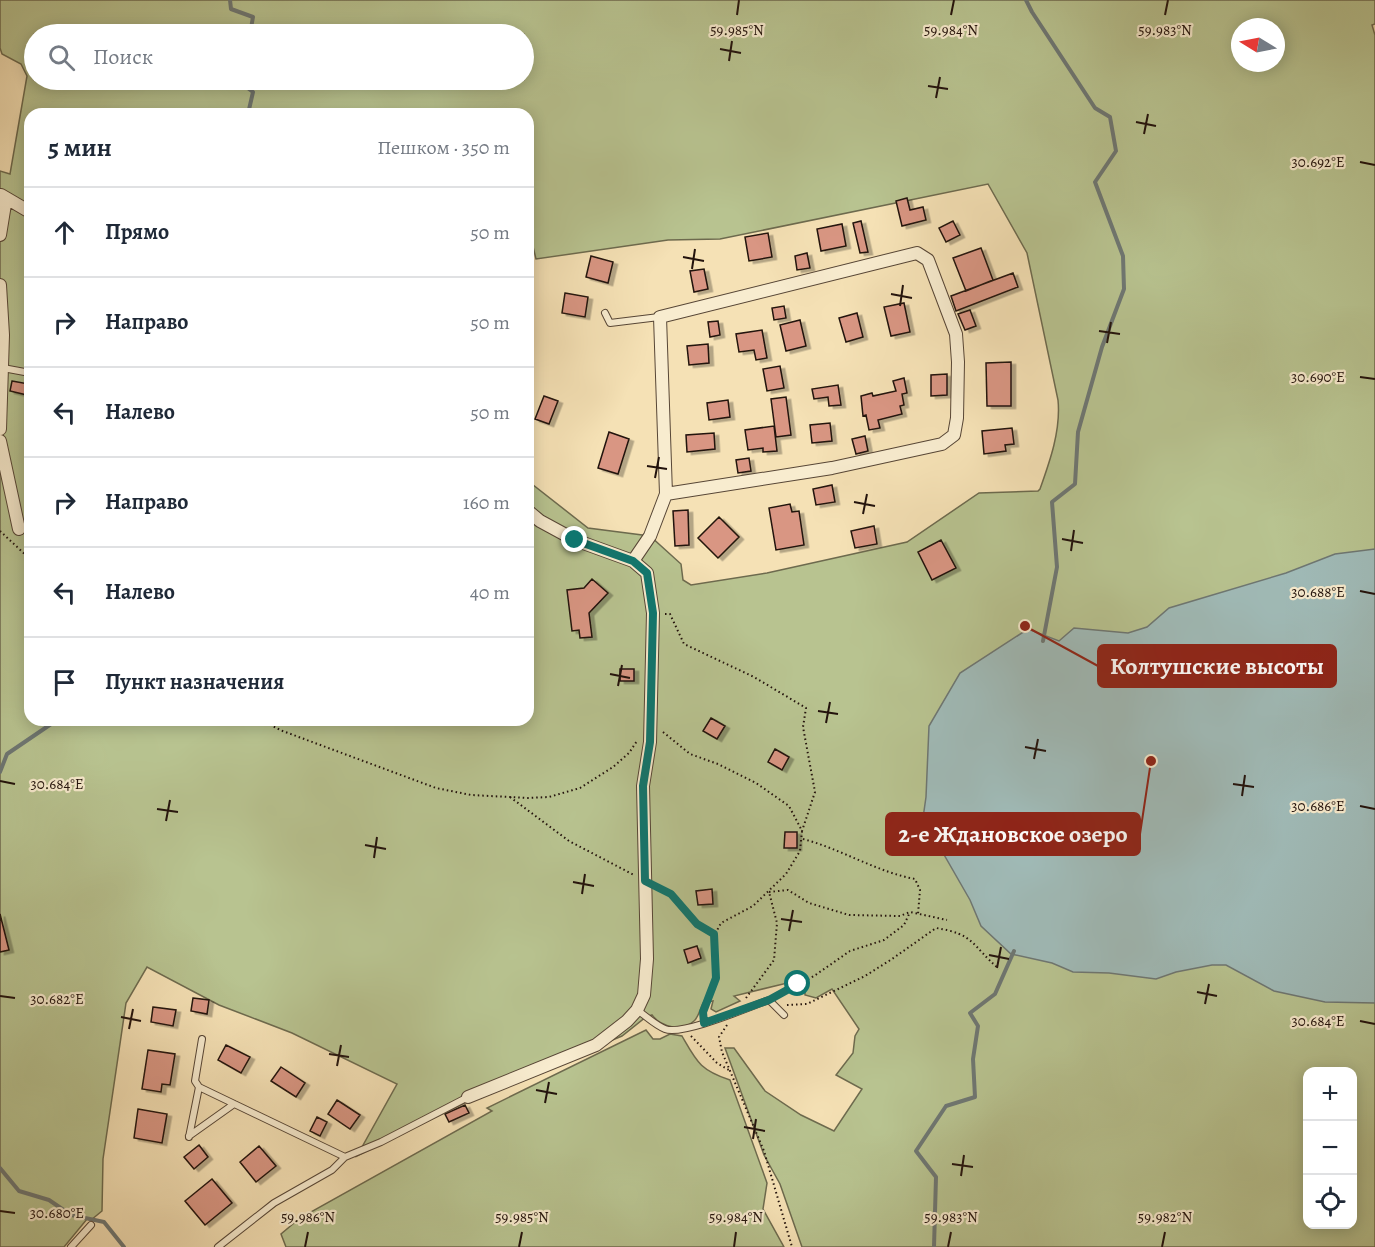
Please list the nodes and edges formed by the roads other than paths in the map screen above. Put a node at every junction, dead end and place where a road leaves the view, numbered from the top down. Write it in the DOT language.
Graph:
graph roads {
  1 [pos="3,197"];
  2 [pos="24,209"];
  3 [pos="0,235"];
  4 [pos="0,285"];
  5 [pos="605,313"];
  6 [pos="660,317"];
  7 [pos="3,368"];
  8 [pos="24,372"];
  9 [pos="0,429"];
  10 [pos="0,441"];
  11 [pos="666,495"];
  12 [pos="534,516"];
  13 [pos="19,529"];
  14 [pos="633,561"];
  15 [pos="637,1010"];
  16 [pos="784,1016"];
  17 [pos="202,1039"];
  18 [pos="199,1087"];
  19 [pos="468,1097"];
  20 [pos="234,1104"];
  21 [pos="345,1157"];
  22 [pos="91,1225"];
  23 [pos="71,1247"];
  24 [pos="218,1247"];
  1 -- 2 [label="street"];
  1 -- 3 [label="street"];
  4 -- 7 [label="street"];
  5 -- 6 [label="lane"];
  6 -- 11 [label="street"];
  6 -- 11 [label="street"];
  7 -- 8 [label="lane"];
  7 -- 9 [label="street"];
  10 -- 13 [label="street"];
  11 -- 14 [label="street"];
  12 -- 14 [label="street"];
  14 -- 15 [label="street"];
  15 -- 16 [label="lane"];
  15 -- 19 [label="street"];
  17 -- 18 [label="lane"];
  18 -- 20 [label="lane"];
  18 -- 20 [label="lane"];
  19 -- 21 [label="lane"];
  20 -- 21 [label="lane"];
  21 -- 24 [label="lane"];
  22 -- 23 [label="lane"];
}
